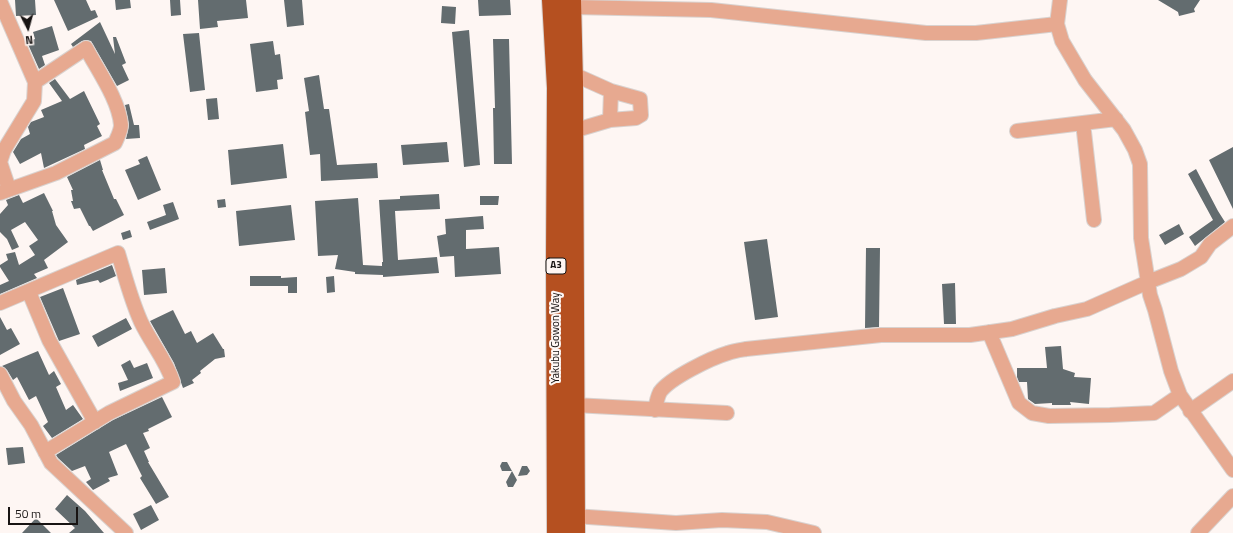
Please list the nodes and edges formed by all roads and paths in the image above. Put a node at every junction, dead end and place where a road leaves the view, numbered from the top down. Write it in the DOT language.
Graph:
graph roads {
  1 [pos="552,0"];
  2 [pos="1060,0"];
  3 [pos="0,2"];
  4 [pos="571,3"];
  5 [pos="1057,24"];
  6 [pos="573,74"];
  7 [pos="34,82"];
  8 [pos="611,91"];
  9 [pos="1116,119"];
  10 [pos="610,120"];
  11 [pos="1083,123"];
  12 [pos="573,131"];
  13 [pos="1017,131"];
  14 [pos="5,191"];
  15 [pos="1094,220"];
  16 [pos="1233,226"];
  17 [pos="1148,282"];
  18 [pos="29,292"];
  19 [pos="0,303"];
  20 [pos="989,332"];
  21 [pos="565,350"];
  22 [pos="0,374"];
  23 [pos="1233,381"];
  24 [pos="1180,395"];
  25 [pos="574,405"];
  26 [pos="655,410"];
  27 [pos="1190,411"];
  28 [pos="727,413"];
  29 [pos="95,422"];
  30 [pos="45,452"];
  31 [pos="1233,470"];
  32 [pos="1233,496"];
  33 [pos="574,524"];
  34 [pos="126,533"];
  35 [pos="557,533"];
  36 [pos="814,533"];
  37 [pos="1198,533"];
  1 -- 21 [label="highway, Yakubu Gowon Way / A3"];
  2 -- 5 [label="street"];
  3 -- 7 [label="street"];
  4 -- 5 [label="street"];
  4 -- 6 [label="highway, Yakubu Gowon Way / A3"];
  5 -- 9 [label="street"];
  6 -- 8 [label="street"];
  6 -- 12 [label="highway, Yakubu Gowon Way / A3"];
  7 -- 14 [label="street"];
  7 -- 14 [label="street"];
  8 -- 10 [label="street"];
  8 -- 10 [label="street"];
  9 -- 11 [label="street"];
  9 -- 17 [label="street"];
  10 -- 12 [label="street"];
  11 -- 13 [label="street"];
  11 -- 15 [label="street"];
  12 -- 21 [label="highway, Yakubu Gowon Way / A3"];
  16 -- 17 [label="street"];
  17 -- 20 [label="street"];
  17 -- 24 [label="street"];
  18 -- 19 [label="street"];
  18 -- 29 [label="street"];
  18 -- 29 [label="street"];
  20 -- 24 [label="street"];
  20 -- 26 [label="street"];
  21 -- 25 [label="highway, Yakubu Gowon Way / A3"];
  21 -- 35 [label="highway, Yakubu Gowon Way / A3"];
  22 -- 30 [label="street"];
  23 -- 27 [label="street"];
  24 -- 27 [label="street"];
  25 -- 26 [label="street"];
  25 -- 33 [label="highway, Yakubu Gowon Way / A3"];
  26 -- 28 [label="street"];
  27 -- 31 [label="street"];
  29 -- 30 [label="street"];
  30 -- 34 [label="street"];
  32 -- 37 [label="street"];
  33 -- 36 [label="street"];
}
